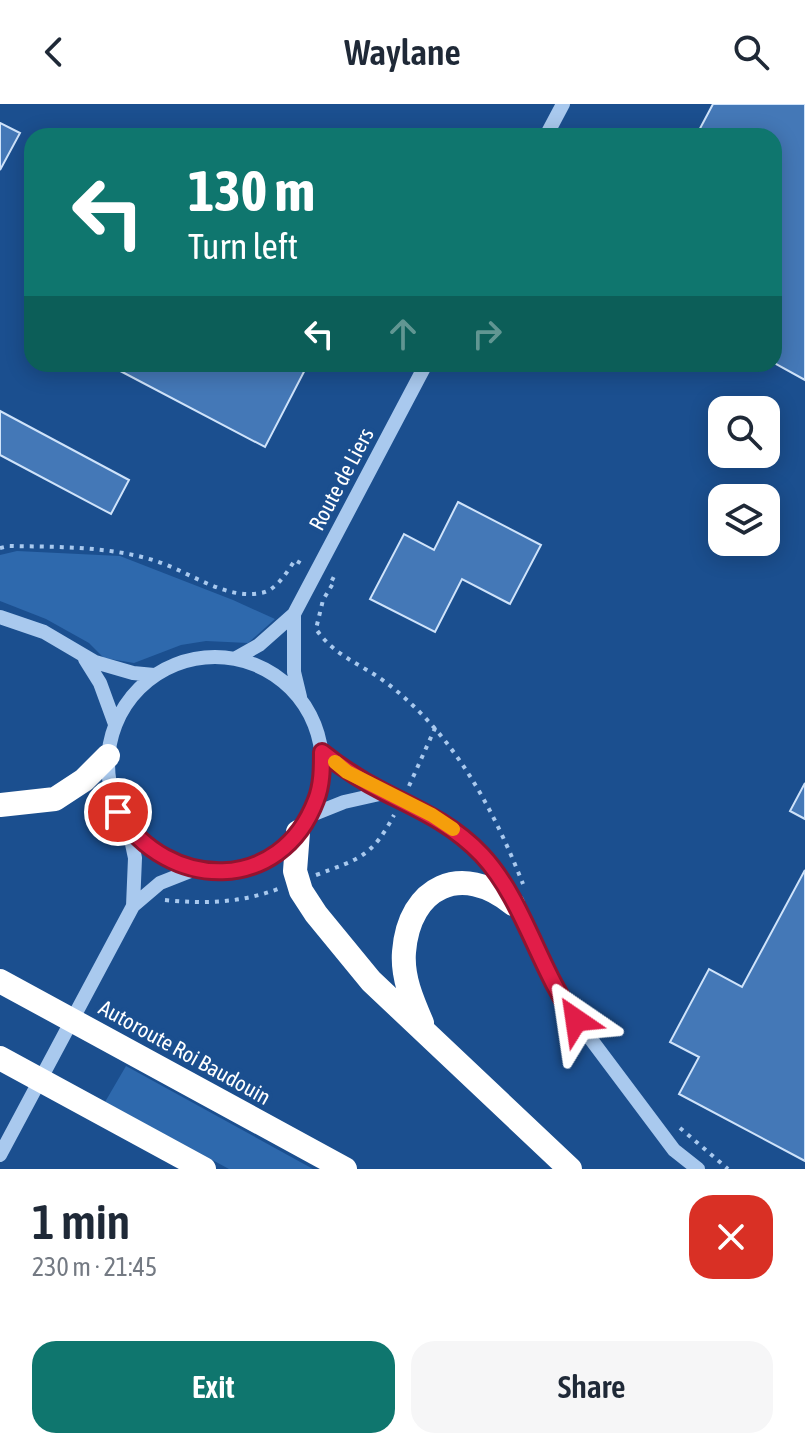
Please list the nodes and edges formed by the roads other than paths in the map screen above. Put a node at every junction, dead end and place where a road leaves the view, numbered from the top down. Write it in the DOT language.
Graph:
graph roads {
  1 [pos="563,104"];
  2 [pos="550,128"];
  3 [pos="422,372"];
  4 [pos="294,614"];
  5 [pos="0,617"];
  6 [pos="84,658"];
  7 [pos="236,658"];
  8 [pos="154,675"];
  9 [pos="300,697"];
  10 [pos="115,724"];
  11 [pos="322,752"];
  12 [pos="108,756"];
  13 [pos="384,793"];
  14 [pos="0,805"];
  15 [pos="304,824"];
  16 [pos="129,829"];
  17 [pos="193,870"];
  18 [pos="521,901"];
  19 [pos="133,906"];
  20 [pos="4,983"];
  21 [pos="428,1036"];
  22 [pos="0,1058"];
  23 [pos="0,1155"];
  24 [pos="204,1169"];
  25 [pos="345,1169"];
  26 [pos="570,1169"];
  27 [pos="698,1169"];
  1 -- 2 [label="street"];
  3 -- 4 [label="street, Route de Liers"];
  4 -- 7 [label="street, Route de Liers"];
  4 -- 9 [label="street, Route de Liers"];
  5 -- 6 [label="street"];
  6 -- 8 [label="street"];
  6 -- 10 [label="street"];
  7 -- 8 [label="street"];
  7 -- 9 [label="street"];
  8 -- 10 [label="street"];
  9 -- 11 [label="street"];
  10 -- 12 [label="street"];
  11 -- 13 [label="street"];
  11 -- 15 [label="street"];
  12 -- 14 [label="highway"];
  12 -- 16 [label="street"];
  13 -- 15 [label="street"];
  13 -- 18 [label="street"];
  15 -- 17 [label="street"];
  15 -- 21 [label="highway"];
  16 -- 17 [label="street"];
  16 -- 19 [label="street"];
  17 -- 19 [label="street"];
  18 -- 21 [label="highway"];
  18 -- 27 [label="street"];
  19 -- 23 [label="street"];
  20 -- 25 [label="highway, Autoroute Roi Baudouin"];
  21 -- 26 [label="highway"];
  22 -- 24 [label="highway"];
}
